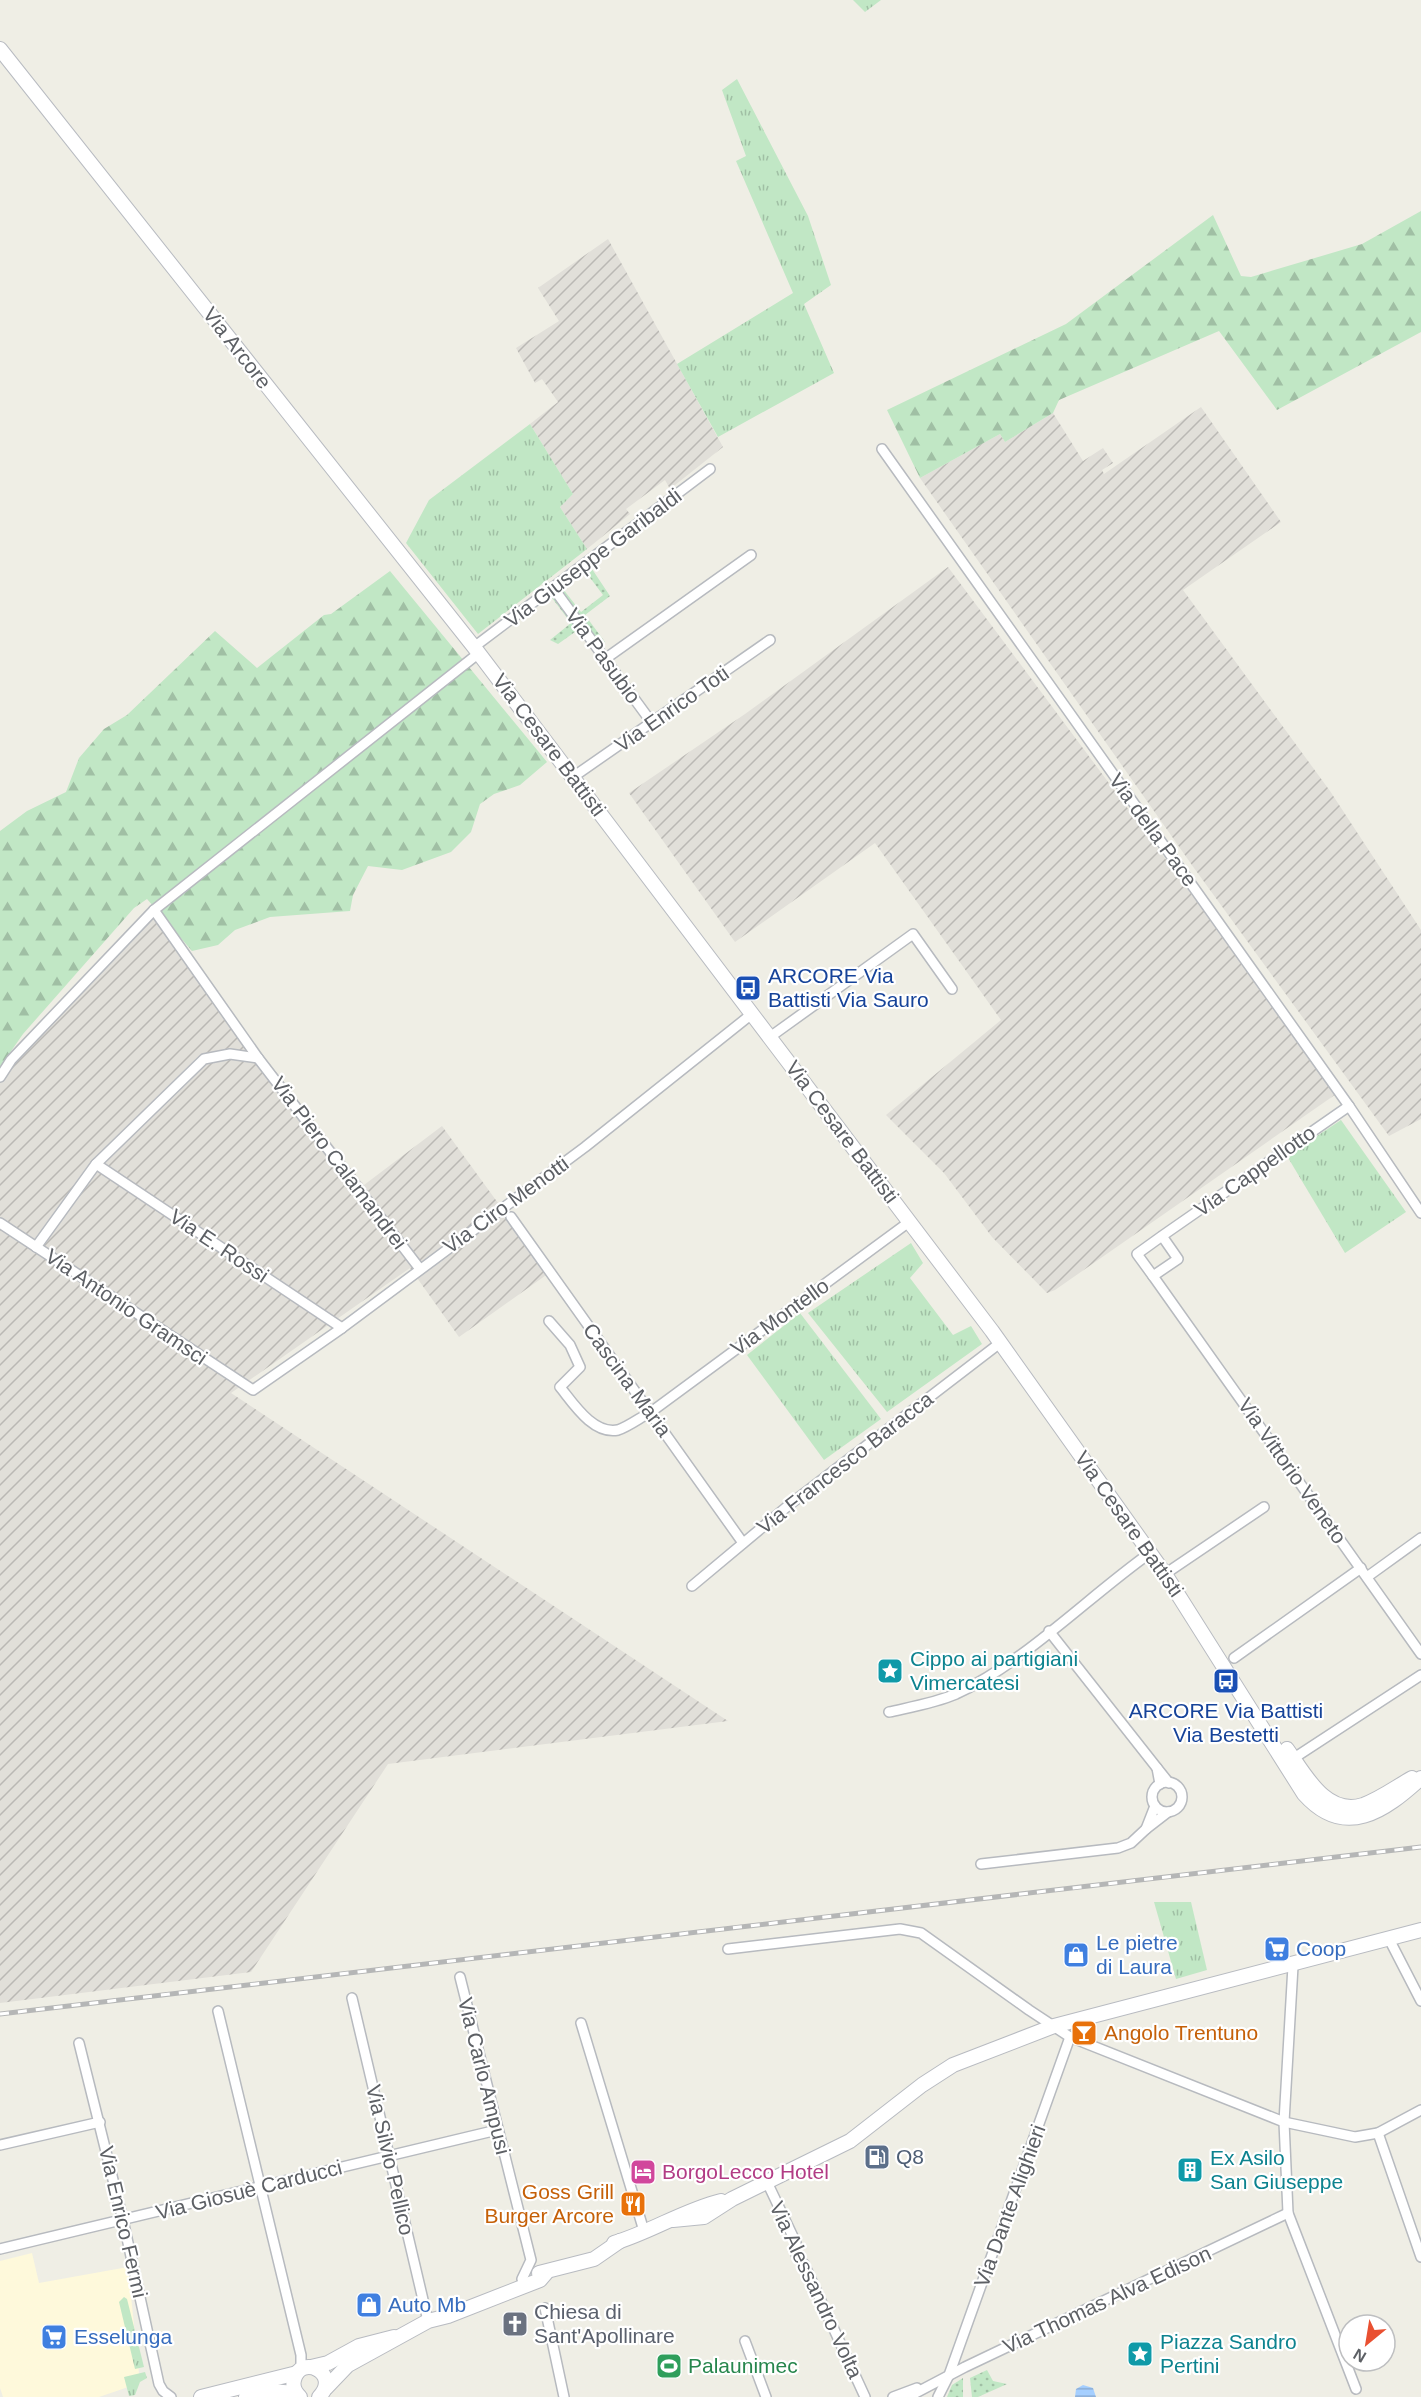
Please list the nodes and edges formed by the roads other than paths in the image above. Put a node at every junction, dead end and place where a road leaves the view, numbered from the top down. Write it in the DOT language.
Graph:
graph roads {
  1 [pos="0,49"];
  2 [pos="882,449"];
  3 [pos="710,469"];
  4 [pos="751,555"];
  5 [pos="554,589"];
  6 [pos="770,640"];
  7 [pos="477,650"];
  8 [pos="605,659"];
  9 [pos="652,723"];
  10 [pos="573,777"];
  11 [pos="154,910"];
  12 [pos="952,989"];
  13 [pos="753,1013"];
  14 [pos="770,1037"];
  15 [pos="258,1058"];
  16 [pos="0,1077"];
  17 [pos="1349,1106"];
  18 [pos="96,1164"];
  19 [pos="1421,1214"];
  20 [pos="511,1217"];
  21 [pos="909,1222"];
  22 [pos="0,1223"];
  23 [pos="1162,1236"];
  24 [pos="36,1247"];
  25 [pos="420,1269"];
  26 [pos="1153,1276"];
  27 [pos="1162,1289"];
  28 [pos="549,1321"];
  29 [pos="342,1328"];
  30 [pos="1000,1343"];
  31 [pos="253,1390"];
  32 [pos="651,1412"];
  33 [pos="1264,1507"];
  34 [pos="1421,1538"];
  35 [pos="743,1543"];
  36 [pos="1150,1553"];
  37 [pos="1364,1572"];
  38 [pos="1165,1574"];
  39 [pos="692,1586"];
  40 [pos="1049,1631"];
  41 [pos="1421,1654"];
  42 [pos="1234,1658"];
  43 [pos="1421,1675"];
  44 [pos="889,1712"];
  45 [pos="1290,1761"];
  46 [pos="1421,1776"];
  47 [pos="1164,1783"];
  48 [pos="1155,1806"];
  49 [pos="1168,1812"];
  50 [pos="1146,1829"];
  51 [pos="981,1864"];
  52 [pos="1421,1930"];
  53 [pos="1389,1939"];
  54 [pos="728,1949"];
  55 [pos="1293,1965"];
  56 [pos="460,1977"];
  57 [pos="352,1998"];
  58 [pos="1421,2001"];
  59 [pos="218,2012"];
  60 [pos="581,2023"];
  61 [pos="1054,2026"];
  62 [pos="1070,2037"];
  63 [pos="79,2043"];
  64 [pos="1421,2110"];
  65 [pos="100,2122"];
  66 [pos="1284,2122"];
  67 [pos="497,2130"];
  68 [pos="1378,2133"];
  69 [pos="0,2145"];
  70 [pos="390,2156"];
  71 [pos="767,2182"];
  72 [pos="260,2187"];
  73 [pos="1288,2213"];
  74 [pos="123,2220"];
  75 [pos="644,2231"];
  76 [pos="0,2249"];
  77 [pos="1421,2257"];
  78 [pos="546,2273"];
  79 [pos="522,2278"];
  80 [pos="545,2308"];
  81 [pos="428,2321"];
  82 [pos="399,2337"];
  83 [pos="745,2341"];
  84 [pos="303,2370"];
  85 [pos="949,2375"];
  86 [pos="925,2386"];
  87 [pos="1356,2389"];
  88 [pos="322,2394"];
  89 [pos="298,2395"];
  90 [pos="171,2397"];
  91 [pos="201,2397"];
  92 [pos="246,2397"];
  93 [pos="564,2397"];
  94 [pos="766,2397"];
  95 [pos="865,2397"];
  96 [pos="893,2397"];
  97 [pos="908,2397"];
  98 [pos="925,2397"];
  99 [pos="938,2397"];
  1 -- 7 [label="street, Via Arcore"];
  2 -- 17 [label="street, Via della Pace"];
  3 -- 5 [label="street, Via Giuseppe Garibaldi"];
  4 -- 8 [label="street"];
  5 -- 7 [label="street, Via Giuseppe Garibaldi"];
  5 -- 8 [label="street, Via Pasubio"];
  6 -- 9 [label="street, Via Enrico Toti"];
  7 -- 10 [label="street, Via Cesare Battisti"];
  7 -- 11 [label="street, Via Giuseppe Garibaldi"];
  8 -- 9 [label="street, Via Pasubio"];
  9 -- 10 [label="street, Via Enrico Toti"];
  10 -- 13 [label="street, Via Cesare Battisti"];
  11 -- 15 [label="street, Via Piero Calamandrei"];
  11 -- 16 [label="street, Via Giuseppe Garibaldi"];
  12 -- 14 [label="street"];
  13 -- 14 [label="street, Via Cesare Battisti"];
  13 -- 25 [label="street, Via Ciro Menotti"];
  14 -- 21 [label="street, Via Cesare Battisti"];
  15 -- 18 [label="street"];
  15 -- 25 [label="street, Via Piero Calamandrei"];
  17 -- 19 [label="street, Via della Pace"];
  17 -- 23 [label="street, Via Cappellotto"];
  18 -- 24 [label="street"];
  18 -- 29 [label="street, Via E. Rossi"];
  20 -- 32 [label="street, Cascina Maria"];
  21 -- 30 [label="street, Via Cesare Battisti"];
  21 -- 32 [label="street, Via Montello"];
  22 -- 24 [label="street, Via Antonio Gramsci"];
  23 -- 26 [label="street, Via Cappellotto"];
  23 -- 26 [label="street"];
  24 -- 31 [label="street, Via Antonio Gramsci"];
  25 -- 29 [label="street, Via Ciro Menotti"];
  26 -- 27 [label="street, Via Cappellotto"];
  27 -- 37 [label="street, Via Vittorio Veneto"];
  28 -- 32 [label="street, Via Montello"];
  29 -- 31 [label="street, Via Ciro Menotti"];
  30 -- 35 [label="street, Via Francesco Baracca"];
  30 -- 36 [label="street, Via Cesare Battisti"];
  32 -- 35 [label="street, Cascina Maria"];
  33 -- 38 [label="street"];
  34 -- 37 [label="street"];
  35 -- 39 [label="street, Via Francesco Baracca"];
  36 -- 38 [label="street, Via Cesare Battisti"];
  36 -- 40 [label="street"];
  37 -- 41 [label="street, Via Vittorio Veneto"];
  37 -- 42 [label="street"];
  38 -- 45 [label="street, Via Cesare Battisti"];
  40 -- 44 [label="street"];
  40 -- 47 [label="street"];
  43 -- 45 [label="street"];
  45 -- 46 [label="street, Via Cesare Battisti"];
  47 -- 48 [label="street"];
  47 -- 49 [label="street"];
  48 -- 49 [label="street"];
  48 -- 50 [label="street"];
  49 -- 50 [label="street"];
  50 -- 51 [label="street"];
  52 -- 53 [label="street"];
  53 -- 55 [label="street"];
  53 -- 58 [label="street"];
  54 -- 61 [label="street"];
  55 -- 61 [label="street"];
  55 -- 66 [label="street"];
  56 -- 67 [label="street, Via Carlo Ampusi"];
  57 -- 70 [label="street, Via Silvio Pellico"];
  59 -- 72 [label="street"];
  60 -- 75 [label="street"];
  61 -- 62 [label="street"];
  61 -- 71 [label="street"];
  62 -- 66 [label="street"];
  62 -- 85 [label="street, Via Dante Alighieri"];
  63 -- 65 [label="street, Via Enrico Fermi"];
  64 -- 68 [label="street"];
  65 -- 69 [label="street"];
  65 -- 74 [label="street, Via Enrico Fermi"];
  66 -- 68 [label="street"];
  66 -- 73 [label="street"];
  67 -- 70 [label="street, Via Giosuè Carducci"];
  67 -- 79 [label="street, Via Carlo Ampusi"];
  68 -- 77 [label="street"];
  70 -- 72 [label="street, Via Giosuè Carducci"];
  70 -- 81 [label="street, Via Silvio Pellico"];
  71 -- 75 [label="street"];
  71 -- 95 [label="street, Via Alessandro Volta"];
  72 -- 74 [label="street, Via Giosuè Carducci"];
  72 -- 84 [label="street"];
  73 -- 85 [label="street, Via Thomas Alva Edison"];
  73 -- 87 [label="street"];
  74 -- 76 [label="street, Via Giosuè Carducci"];
  74 -- 90 [label="street, Via Enrico Fermi"];
  75 -- 78 [label="street"];
  78 -- 79 [label="street"];
  78 -- 81 [label="street"];
  79 -- 81 [label="street"];
  80 -- 93 [label="street"];
  81 -- 82 [label="street"];
  82 -- 84 [label="street"];
  82 -- 88 [label="street"];
  83 -- 94 [label="street"];
  84 -- 88 [label="street"];
  84 -- 89 [label="street"];
  84 -- 91 [label="street"];
  85 -- 86 [label="street, Via Thomas Alva Edison"];
  85 -- 99 [label="street, Via Dante Alighieri"];
  86 -- 96 [label="street, Via Thomas Alva Edison"];
  86 -- 97 [label="street, Via Thomas Alva Edison"];
  86 -- 98 [label="street"];
  89 -- 92 [label="street"];
}
